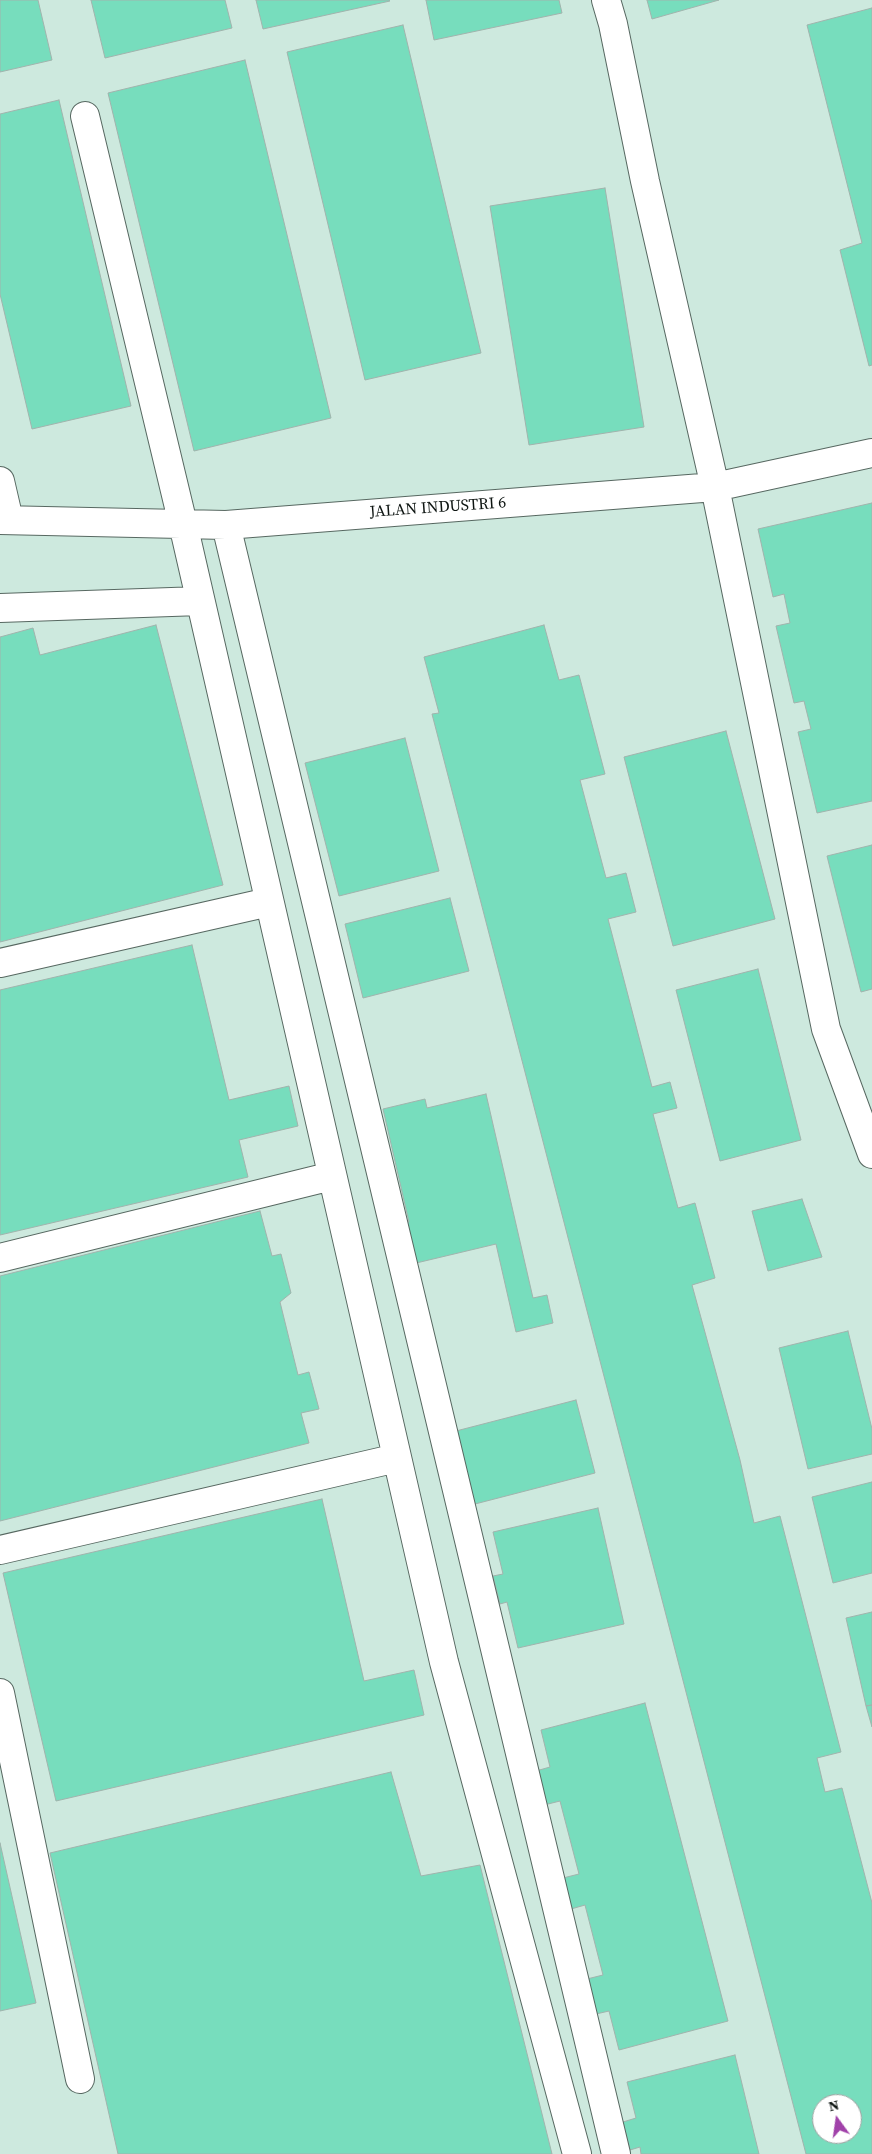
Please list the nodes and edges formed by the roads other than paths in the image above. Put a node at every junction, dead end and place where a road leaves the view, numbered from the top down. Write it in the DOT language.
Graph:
graph roads {
  1 [pos="606,0"];
  2 [pos="85,116"];
  3 [pos="872,453"];
  4 [pos="0,481"];
  5 [pos="715,487"];
  6 [pos="5,520"];
  7 [pos="183,524"];
  8 [pos="226,525"];
  9 [pos="200,601"];
  10 [pos="0,608"];
  11 [pos="269,902"];
  12 [pos="0,963"];
  13 [pos="872,1154"];
  14 [pos="332,1176"];
  15 [pos="0,1258"];
  16 [pos="397,1458"];
  17 [pos="0,1550"];
  18 [pos="0,1692"];
  19 [pos="80,2079"];
  20 [pos="576,2154"];
  21 [pos="616,2154"];
  1 -- 5 [label="street"];
  2 -- 7 [label="street"];
  3 -- 5 [label="street, JALAN INDUSTRI 6"];
  4 -- 6 [label="street"];
  5 -- 8 [label="street, JALAN INDUSTRI 6"];
  5 -- 13 [label="street"];
  6 -- 7 [label="street, JALAN INDUSTRI 6"];
  7 -- 8 [label="street, JALAN INDUSTRI 6"];
  7 -- 9 [label="street"];
  8 -- 21 [label="street"];
  9 -- 10 [label="street"];
  9 -- 11 [label="street"];
  11 -- 12 [label="street"];
  11 -- 14 [label="street"];
  14 -- 15 [label="street"];
  14 -- 16 [label="street"];
  16 -- 17 [label="street"];
  16 -- 20 [label="street"];
  18 -- 19 [label="street"];
}
